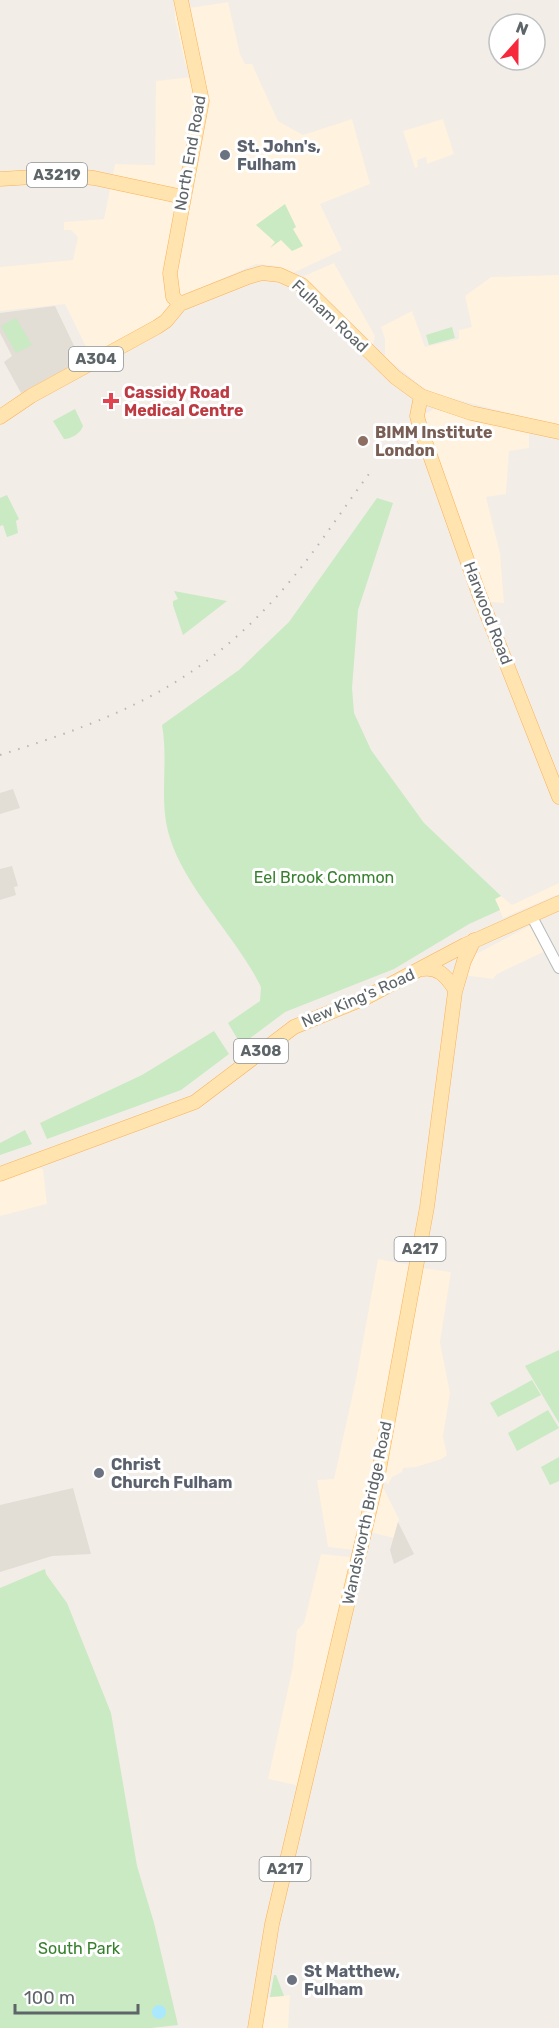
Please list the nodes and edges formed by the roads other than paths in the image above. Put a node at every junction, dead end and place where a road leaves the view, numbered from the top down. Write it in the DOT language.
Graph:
graph roads {
  1 [pos="181,0"];
  2 [pos="0,179"];
  3 [pos="183,197"];
  4 [pos="180,304"];
  5 [pos="421,396"];
  6 [pos="0,417"];
  7 [pos="559,432"];
  8 [pos="559,797"];
  9 [pos="559,903"];
  10 [pos="531,915"];
  11 [pos="474,940"];
  12 [pos="449,954"];
  13 [pos="559,968"];
  14 [pos="420,970"];
  15 [pos="455,990"];
  16 [pos="0,1174"];
  17 [pos="255,2028"];
  1 -- 3 [label="main road, North End Road"];
  2 -- 3 [label="main road, A3219"];
  3 -- 4 [label="main road, North End Road"];
  4 -- 5 [label="main road, Fulham Road / A304"];
  4 -- 6 [label="main road, Fulham Road / A304"];
  5 -- 7 [label="main road, A304"];
  5 -- 8 [label="main road, Harwood Road"];
  9 -- 10 [label="main road, New King's Road / A308"];
  10 -- 11 [label="main road, New King's Road / A308"];
  10 -- 13 [label="street"];
  11 -- 12 [label="main road, New King's Road / A308"];
  11 -- 15 [label="main road"];
  12 -- 14 [label="main road, New King's Road / A308"];
  12 -- 15 [label="main road, A217"];
  14 -- 15 [label="main road"];
  14 -- 16 [label="main road, New King's Road / A308"];
  15 -- 17 [label="main road, Wandsworth Bridge Road / A217"];
}
